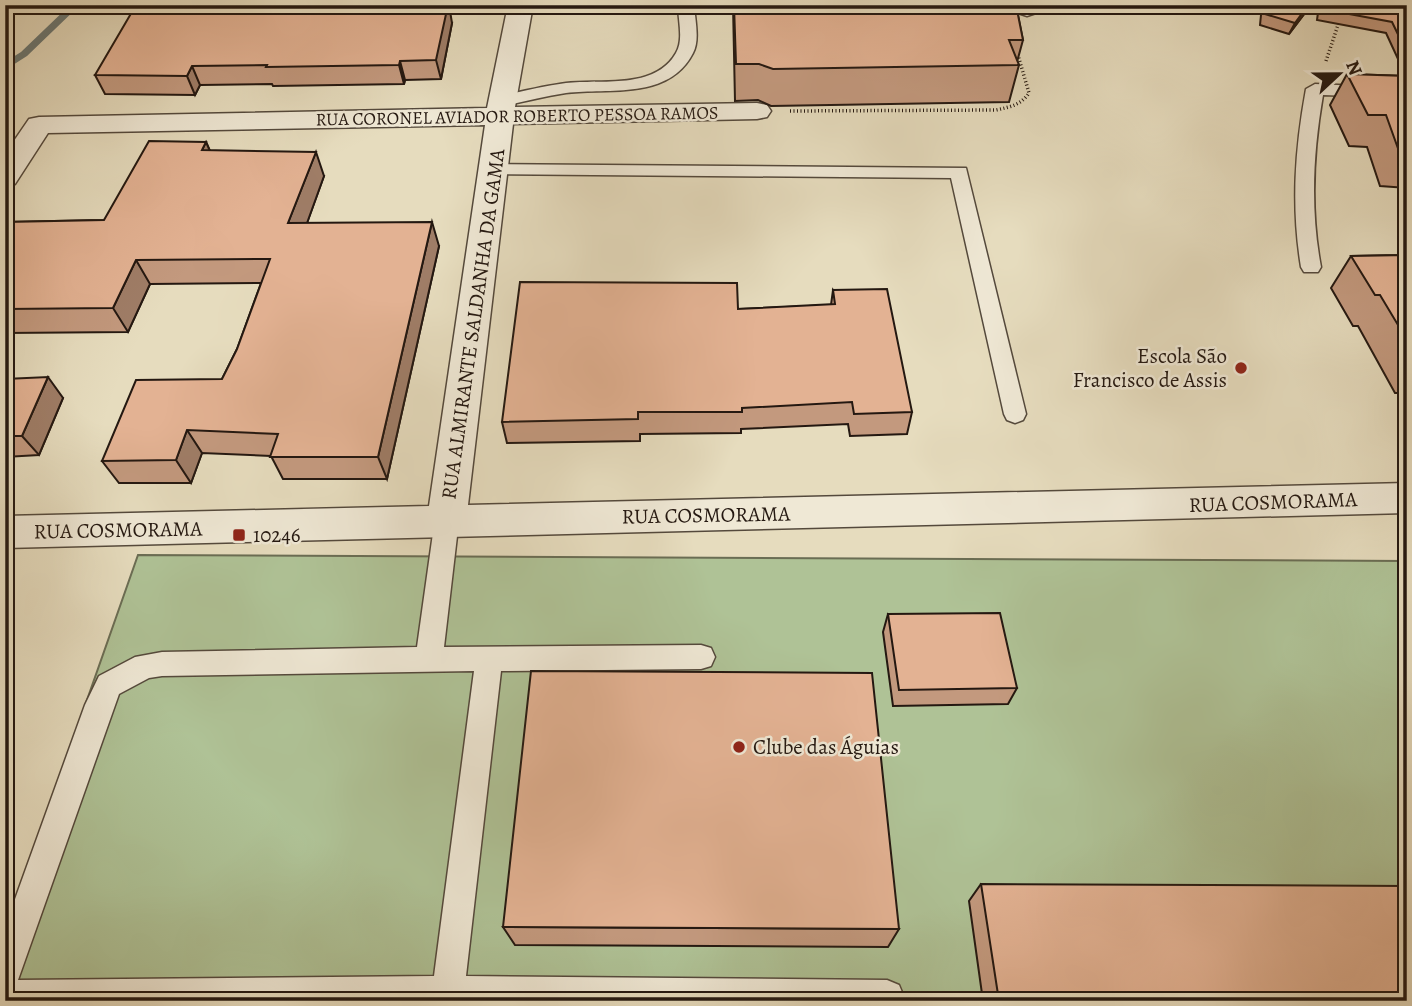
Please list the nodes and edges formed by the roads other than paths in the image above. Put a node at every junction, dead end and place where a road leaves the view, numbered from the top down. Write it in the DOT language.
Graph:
graph roads {
  1 [pos="521,5"];
  2 [pos="686,5"];
  3 [pos="1407,93"];
  4 [pos="502,108"];
  5 [pos="757,111"];
  6 [pos="494,170"];
  7 [pos="5,177"];
  8 [pos="1311,267"];
  9 [pos="1015,415"];
  10 [pos="1407,498"];
  11 [pos="447,519"];
  12 [pos="5,532"];
  13 [pos="701,657"];
  14 [pos="429,659"];
  15 [pos="489,659"];
  16 [pos="5,973"];
  17 [pos="448,992"];
  18 [pos="5,997"];
  19 [pos="887,997"];
  1 -- 4 [label="street, RUA ALMIRANTE SALDANHA DA GAMA"];
  2 -- 4 [label="lane"];
  3 -- 8 [label="lane"];
  4 -- 5 [label="street, RUA CORONEL AVIADOR ROBERTO PESSOA RAMOS"];
  4 -- 6 [label="street, RUA ALMIRANTE SALDANHA DA GAMA"];
  4 -- 7 [label="street, RUA CORONEL AVIADOR ROBERTO PESSOA RAMOS"];
  6 -- 9 [label="lane"];
  6 -- 11 [label="street, RUA ALMIRANTE SALDANHA DA GAMA"];
  10 -- 11 [label="street, RUA COSMORAMA"];
  11 -- 12 [label="street, RUA COSMORAMA"];
  11 -- 14 [label="lane"];
  13 -- 15 [label="lane"];
  14 -- 15 [label="lane"];
  14 -- 16 [label="lane"];
  15 -- 17 [label="lane"];
  17 -- 18 [label="lane"];
  17 -- 19 [label="lane"];
}
